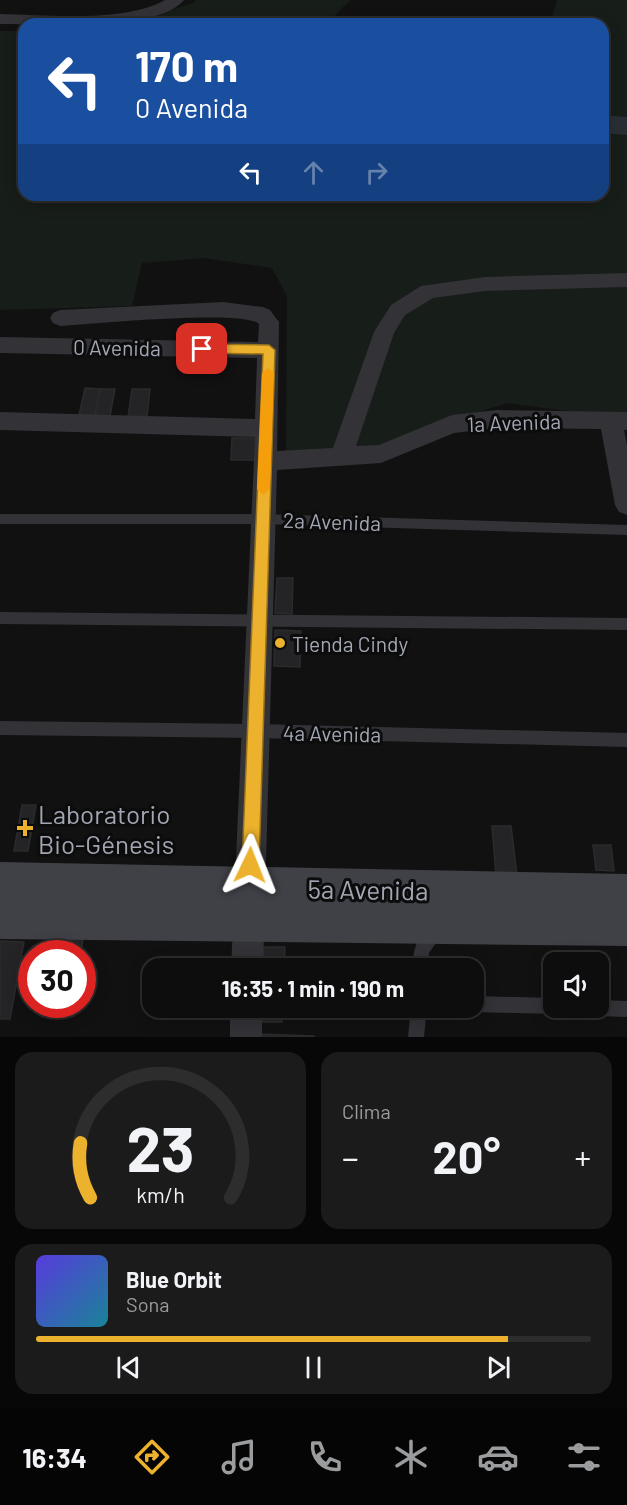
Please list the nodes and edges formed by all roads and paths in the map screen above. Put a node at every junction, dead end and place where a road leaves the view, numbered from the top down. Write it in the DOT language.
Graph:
graph roads {
  1 [pos="176,0"];
  2 [pos="108,18"];
  3 [pos="0,19"];
  4 [pos="18,19"];
  5 [pos="627,280"];
  6 [pos="60,318"];
  7 [pos="0,347"];
  8 [pos="269,350"];
  9 [pos="0,421"];
  10 [pos="619,421"];
  11 [pos="265,428"];
  12 [pos="341,457"];
  13 [pos="264,461"];
  14 [pos="627,505"];
  15 [pos="0,519"];
  16 [pos="262,519"];
  17 [pos="627,530"];
  18 [pos="0,618"];
  19 [pos="261,622"];
  20 [pos="627,624"];
  21 [pos="0,728"];
  22 [pos="256,731"];
  23 [pos="627,740"];
  24 [pos="0,884"];
  25 [pos="627,895"];
  26 [pos="248,905"];
  27 [pos="0,918"];
  28 [pos="627,925"];
  29 [pos="419,933"];
  30 [pos="247,958"];
  31 [pos="420,958"];
  32 [pos="484,1004"];
  33 [pos="543,1006"];
  34 [pos="609,1008"];
  35 [pos="627,1009"];
  36 [pos="246,1018"];
  37 [pos="418,1018"];
  38 [pos="246,1037"];
  39 [pos="416,1037"];
  1 -- 2 [label="street"];
  3 -- 4 [label="street"];
  5 -- 12 [label="street"];
  6 -- 8 [label="street"];
  7 -- 8 [label="street, 0 Avenida"];
  8 -- 11 [label="street"];
  9 -- 11 [label="street"];
  10 -- 12 [label="street, 1a Avenida"];
  10 -- 14 [label="street"];
  11 -- 13 [label="street"];
  12 -- 13 [label="street, 1a Avenida"];
  13 -- 16 [label="street"];
  15 -- 16 [label="lane, 2a Avenida"];
  16 -- 17 [label="lane, 2a Avenida"];
  16 -- 19 [label="street"];
  18 -- 19 [label="lane"];
  19 -- 20 [label="lane"];
  19 -- 22 [label="street"];
  21 -- 22 [label="lane, 4a Avenida"];
  22 -- 23 [label="lane, 4a Avenida"];
  22 -- 26 [label="street"];
  24 -- 26 [label="street, 5a Avenida"];
  25 -- 26 [label="street, 5a Avenida"];
  26 -- 27 [label="street, 5a Avenida"];
  26 -- 29 [label="street, 5a Avenida"];
  26 -- 30 [label="street"];
  28 -- 29 [label="street, 5a Avenida"];
  29 -- 31 [label="lane"];
  32 -- 33 [label="lane"];
  34 -- 35 [label="lane"];
  36 -- 38 [label="street"];
  37 -- 39 [label="lane"];
}
